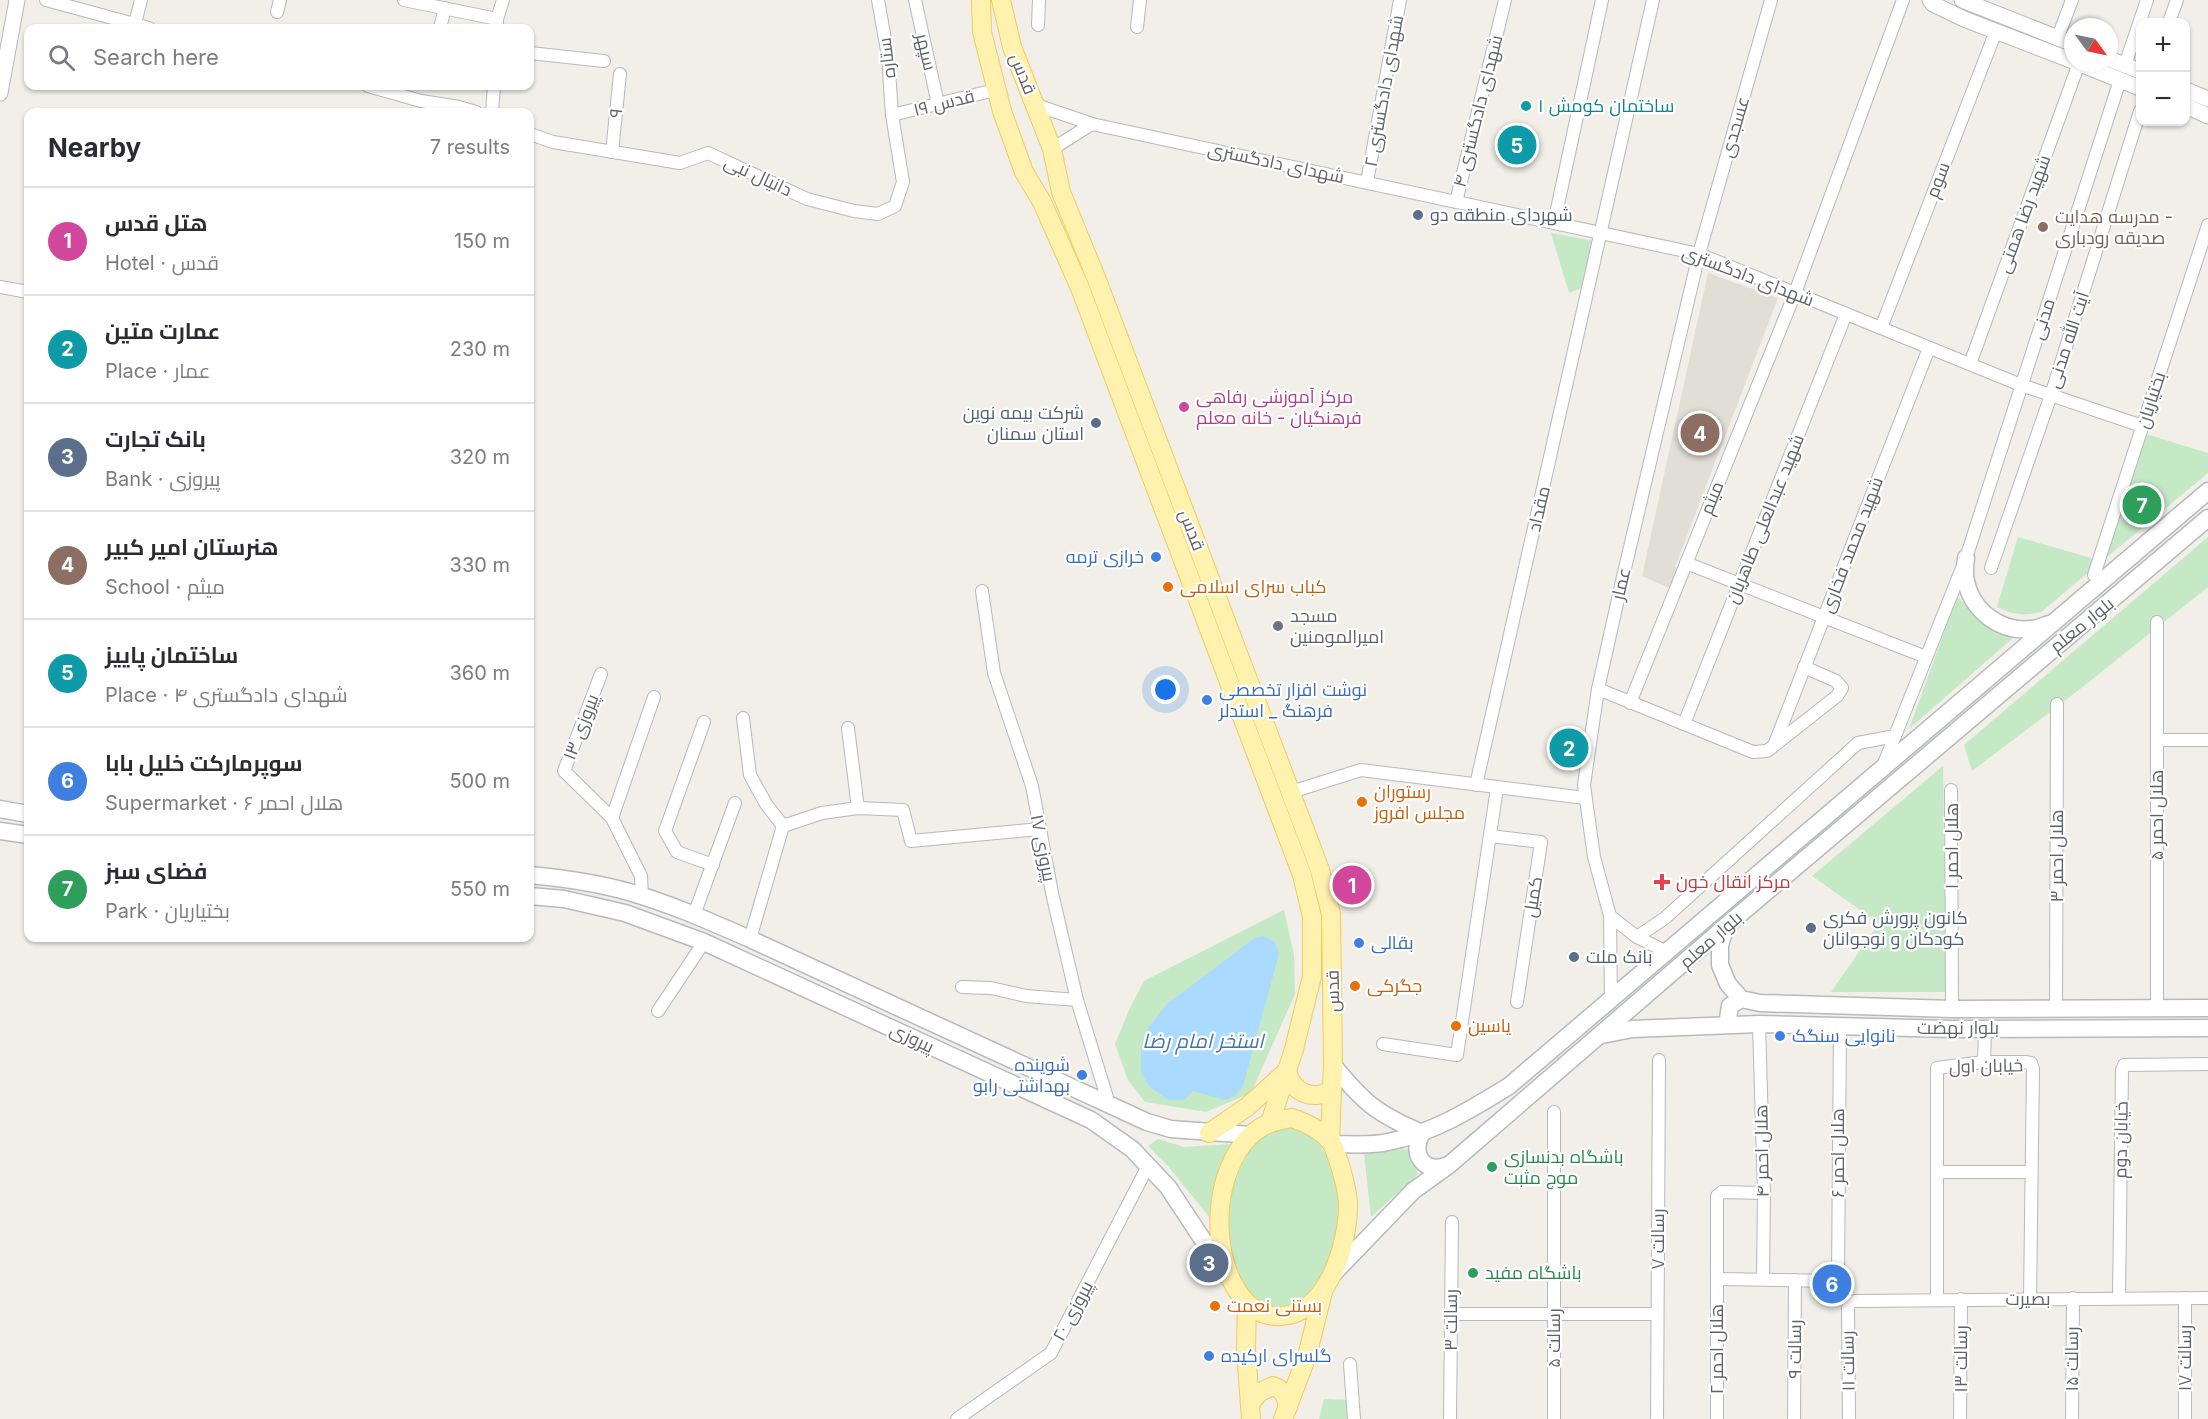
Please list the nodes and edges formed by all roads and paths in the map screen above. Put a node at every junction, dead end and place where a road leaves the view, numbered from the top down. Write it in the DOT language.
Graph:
graph roads {
  1 [pos="17,0"];
  2 [pos="46,0"];
  3 [pos="141,0"];
  4 [pos="404,0"];
  5 [pos="503,0"];
  6 [pos="878,0"];
  7 [pos="915,0"];
  8 [pos="1001,0"];
  9 [pos="1039,0"];
  10 [pos="1140,0"];
  11 [pos="1400,0"];
  12 [pos="1505,0"];
  13 [pos="1602,0"];
  14 [pos="1653,0"];
  15 [pos="1771,0"];
  16 [pos="1903,0"];
  17 [pos="1930,0"];
  18 [pos="1964,0"];
  19 [pos="2072,0"];
  20 [pos="2147,0"];
  21 [pos="2177,0"];
  22 [pos="978,4"];
  23 [pos="445,8"];
  24 [pos="2170,18"];
  25 [pos="135,23"];
  26 [pos="441,24"];
  27 [pos="497,24"];
  28 [pos="1038,25"];
  29 [pos="1137,27"];
  30 [pos="1996,31"];
  31 [pos="1008,35"];
  32 [pos="2058,37"];
  33 [pos="984,40"];
  34 [pos="2064,40"];
  35 [pos="534,52"];
  36 [pos="2064,57"];
  37 [pos="604,61"];
  38 [pos="2118,68"];
  39 [pos="2118,71"];
  40 [pos="2136,71"];
  41 [pos="2075,72"];
  42 [pos="2122,72"];
  43 [pos="620,74"];
  44 [pos="2136,84"];
  45 [pos="382,90"];
  46 [pos="494,90"];
  47 [pos="995,90"];
  48 [pos="2190,92"];
  49 [pos="0,93"];
  50 [pos="2208,99"];
  51 [pos="938,104"];
  52 [pos="1036,105"];
  53 [pos="462,108"];
  54 [pos="492,108"];
  55 [pos="2190,108"];
  56 [pos="892,115"];
  57 [pos="2208,116"];
  58 [pos="1092,124"];
  59 [pos="2136,124"];
  60 [pos="534,135"];
  61 [pos="612,152"];
  62 [pos="1052,152"];
  63 [pos="1024,172"];
  64 [pos="1367,182"];
  65 [pos="1456,202"];
  66 [pos="1554,223"];
  67 [pos="2208,225"];
  68 [pos="1602,233"];
  69 [pos="1699,254"];
  70 [pos="0,287"];
  71 [pos="24,291"];
  72 [pos="1795,293"];
  73 [pos="1846,314"];
  74 [pos="1881,328"];
  75 [pos="1929,348"];
  76 [pos="1970,364"];
  77 [pos="2021,385"];
  78 [pos="2051,395"];
  79 [pos="2142,426"];
  80 [pos="2208,491"];
  81 [pos="2208,518"];
  82 [pos="1966,558"];
  83 [pos="1686,563"];
  84 [pos="1991,568"];
  85 [pos="2094,574"];
  86 [pos="1740,585"];
  87 [pos="982,591"];
  88 [pos="1824,618"];
  89 [pos="2053,622"];
  90 [pos="2157,622"];
  91 [pos="1926,657"];
  92 [pos="1804,667"];
  93 [pos="601,674"];
  94 [pos="1598,689"];
  95 [pos="654,698"];
  96 [pos="1629,703"];
  97 [pos="2057,704"];
  98 [pos="743,718"];
  99 [pos="704,722"];
  100 [pos="1684,724"];
  101 [pos="848,728"];
  102 [pos="1895,736"];
  103 [pos="2157,740"];
  104 [pos="2208,740"];
  105 [pos="1775,743"];
  106 [pos="1883,767"];
  107 [pos="1476,785"];
  108 [pos="1497,788"];
  109 [pos="1951,790"];
  110 [pos="1291,792"];
  111 [pos="1586,798"];
  112 [pos="735,802"];
  113 [pos="858,808"];
  114 [pos="0,809"];
  115 [pos="24,813"];
  116 [pos="612,818"];
  117 [pos="783,826"];
  118 [pos="1039,829"];
  119 [pos="0,831"];
  120 [pos="24,834"];
  121 [pos="1490,836"];
  122 [pos="712,865"];
  123 [pos="534,875"];
  124 [pos="534,896"];
  125 [pos="642,897"];
  126 [pos="694,915"];
  127 [pos="1610,916"];
  128 [pos="1726,926"];
  129 [pos="1637,937"];
  130 [pos="750,939"];
  131 [pos="704,942"];
  132 [pos="1667,952"];
  133 [pos="962,987"];
  134 [pos="1077,999"];
  135 [pos="1741,999"];
  136 [pos="1611,1000"];
  137 [pos="1517,1002"];
  138 [pos="2056,1008"];
  139 [pos="2157,1008"];
  140 [pos="2208,1008"];
  141 [pos="1952,1009"];
  142 [pos="658,1011"];
  143 [pos="1731,1024"];
  144 [pos="1760,1024"];
  145 [pos="1840,1026"];
  146 [pos="2208,1028"];
  147 [pos="1985,1029"];
  148 [pos="1601,1035"];
  149 [pos="1383,1044"];
  150 [pos="1659,1060"];
  151 [pos="1984,1062"];
  152 [pos="2208,1064"];
  153 [pos="1333,1065"];
  154 [pos="1287,1071"];
  155 [pos="1332,1089"];
  156 [pos="1109,1104"];
  157 [pos="1554,1112"];
  158 [pos="1270,1123"];
  159 [pos="1209,1133"];
  160 [pos="1422,1133"];
  161 [pos="1251,1135"];
  162 [pos="1331,1142"];
  163 [pos="1449,1165"];
  164 [pos="1148,1166"];
  165 [pos="1937,1172"];
  166 [pos="2030,1172"];
  167 [pos="1764,1192"];
  168 [pos="1452,1222"];
  169 [pos="1229,1279"];
  170 [pos="1717,1279"];
  171 [pos="1763,1279"];
  172 [pos="1795,1280"];
  173 [pos="1327,1283"];
  174 [pos="2208,1289"];
  175 [pos="2073,1298"];
  176 [pos="2120,1298"];
  177 [pos="2185,1298"];
  178 [pos="2208,1298"];
  179 [pos="1937,1299"];
  180 [pos="1961,1299"];
  181 [pos="2030,1299"];
  182 [pos="1849,1303"];
  183 [pos="1247,1304"];
  184 [pos="1451,1314"];
  185 [pos="1554,1314"];
  186 [pos="1658,1314"];
  187 [pos="1350,1364"];
  188 [pos="1251,1411"];
  189 [pos="1286,1413"];
  190 [pos="957,1419"];
  191 [pos="1354,1419"];
  192 [pos="1450,1419"];
  193 [pos="1554,1419"];
  194 [pos="1657,1419"];
  195 [pos="1717,1419"];
  196 [pos="1794,1419"];
  197 [pos="1849,1419"];
  198 [pos="1960,1419"];
  199 [pos="2072,1419"];
  200 [pos="2185,1419"];
  1 -- 49 [label="street"];
  2 -- 25 [label="street"];
  3 -- 25 [label="street"];
  4 -- 23 [label="street"];
  5 -- 27 [label="street"];
  6 -- 56 [label="street, ستاره"];
  7 -- 51 [label="street, سپهر"];
  8 -- 31 [label="main road, قدس"];
  9 -- 28 [label="street"];
  10 -- 29 [label="street"];
  11 -- 64 [label="street, شهدای دادگستری ۲"];
  12 -- 65 [label="street, شهدای دادگستری ۴"];
  13 -- 66 [label="street"];
  14 -- 68 [label="street, مقداد"];
  15 -- 69 [label="street, عسجدی"];
  16 -- 72 [label="street, میثم"];
  17 -- 30 [label="street"];
  18 -- 32 [label="street"];
  19 -- 32 [label="street"];
  20 -- 42 [label="street"];
  21 -- 24 [label="street"];
  22 -- 33 [label="main road, قدس"];
  23 -- 26 [label="street"];
  23 -- 27 [label="street"];
  30 -- 36 [label="street"];
  30 -- 74 [label="street, سوم"];
  31 -- 33 [label="main road"];
  31 -- 52 [label="main road, قدس"];
  32 -- 34 [label="street"];
  33 -- 47 [label="main road, قدس"];
  35 -- 37 [label="street"];
  38 -- 42 [label="street"];
  39 -- 42 [label="street"];
  40 -- 42 [label="street"];
  41 -- 76 [label="street, شهید رضا همتی"];
  42 -- 44 [label="street"];
  42 -- 77 [label="street, مدنی"];
  43 -- 61 [label="street, ۹"];
  45 -- 53 [label="street"];
  46 -- 54 [label="street"];
  47 -- 51 [label="street, قدس ۱۹"];
  47 -- 63 [label="main road, قدس"];
  48 -- 50 [label="street"];
  51 -- 56 [label="street, قدس ۱۹"];
  52 -- 58 [label="street, شهدای دادگستری"];
  52 -- 62 [label="main road, قدس"];
  55 -- 57 [label="street"];
  56 -- 61 [label="street, دانیال نبی"];
  58 -- 62 [label="street"];
  58 -- 64 [label="street, شهدای دادگستری"];
  59 -- 78 [label="street, آیت الله مدنی"];
  60 -- 61 [label="street, دانیال نبی"];
  62 -- 63 [label="main road"];
  62 -- 110 [label="main road, قدس"];
  63 -- 154 [label="main road, قدس"];
  64 -- 65 [label="street, شهدای دادگستری"];
  65 -- 66 [label="street, شهدای دادگستری"];
  66 -- 68 [label="street, شهدای دادگستری"];
  67 -- 79 [label="street, بختیاریان"];
  68 -- 69 [label="street, شهدای دادگستری"];
  68 -- 107 [label="street, مقداد"];
  69 -- 72 [label="street, شهدای دادگستری"];
  69 -- 94 [label="street, عمار"];
  70 -- 71 [label="street"];
  72 -- 73 [label="street, شهدای دادگستری"];
  72 -- 83 [label="street, میثم"];
  73 -- 74 [label="street, شهدای دادگستری"];
  73 -- 86 [label="street, شهید عبدالعلی طاهریان"];
  74 -- 75 [label="street, شهدای دادگستری"];
  75 -- 76 [label="street, شهدای دادگستری"];
  75 -- 88 [label="street, شهید محمد فخاری"];
  76 -- 77 [label="street, شهدای دادگستری"];
  77 -- 78 [label="street, شهدای دادگستری"];
  77 -- 82 [label="street, مدنی"];
  78 -- 79 [label="street, شهدای دادگستری"];
  78 -- 84 [label="street, آیت الله مدنی"];
  79 -- 85 [label="street, بختیاریان"];
  80 -- 89 [label="main road, بلوار معلم"];
  81 -- 128 [label="main road, بلوار معلم"];
  82 -- 89 [label="main road"];
  82 -- 91 [label="street, مدنی"];
  83 -- 86 [label="street"];
  83 -- 96 [label="street, میثم"];
  86 -- 88 [label="street"];
  86 -- 100 [label="street, شهید عبدالعلی طاهریان"];
  87 -- 118 [label="street, پیروزی ۱۷"];
  88 -- 91 [label="street"];
  88 -- 92 [label="street, شهید محمد فخاری"];
  89 -- 106 [label="main road, بلوار معلم"];
  90 -- 103 [label="street, هلال احمر ۵"];
  91 -- 102 [label="street, مدنی"];
  92 -- 105 [label="street, شهید محمد فخاری"];
  92 -- 105 [label="street"];
  93 -- 116 [label="street, پیروزی ۱۳"];
  94 -- 96 [label="street"];
  94 -- 111 [label="street, عمار"];
  95 -- 116 [label="street"];
  96 -- 100 [label="street"];
  97 -- 138 [label="street, هلال احمر ۳"];
  98 -- 117 [label="street"];
  99 -- 122 [label="street"];
  100 -- 105 [label="street"];
  101 -- 113 [label="street"];
  102 -- 106 [label="street, مدنی"];
  102 -- 129 [label="street"];
  103 -- 104 [label="street"];
  103 -- 139 [label="street, هلال احمر ۵"];
  106 -- 132 [label="main road, بلوار معلم"];
  107 -- 108 [label="street"];
  107 -- 110 [label="street"];
  108 -- 111 [label="street"];
  108 -- 121 [label="street"];
  109 -- 141 [label="street, هلال احمر ۱"];
  110 -- 153 [label="main road, قدس"];
  111 -- 127 [label="street, عمار"];
  112 -- 122 [label="street"];
  113 -- 117 [label="street"];
  113 -- 118 [label="street"];
  114 -- 115 [label="main road"];
  116 -- 125 [label="street, پیروزی ۱۳"];
  117 -- 130 [label="street"];
  118 -- 134 [label="street, پیروزی ۱۷"];
  119 -- 120 [label="main road"];
  121 -- 137 [label="street, کمیل"];
  121 -- 149 [label="street"];
  122 -- 126 [label="street"];
  123 -- 125 [label="main road, پیروزی"];
  124 -- 131 [label="main road, پیروزی"];
  125 -- 126 [label="main road, پیروزی"];
  126 -- 130 [label="main road, پیروزی"];
  127 -- 129 [label="street"];
  127 -- 136 [label="street, عمار"];
  128 -- 135 [label="main road"];
  128 -- 148 [label="main road, بلوار معلم"];
  129 -- 132 [label="street"];
  130 -- 156 [label="main road, پیروزی"];
  131 -- 142 [label="street"];
  131 -- 164 [label="main road, پیروزی"];
  132 -- 136 [label="main road, بلوار معلم"];
  133 -- 134 [label="street"];
  134 -- 156 [label="street, پیروزی ۱۷"];
  135 -- 141 [label="main road, بلوار نهضت"];
  135 -- 143 [label="main road"];
  136 -- 160 [label="main road, بلوار معلم"];
  138 -- 139 [label="main road, بلوار نهضت"];
  138 -- 141 [label="main road, بلوار نهضت"];
  139 -- 140 [label="main road, بلوار نهضت"];
  143 -- 144 [label="main road, بلوار نهضت"];
  143 -- 148 [label="main road, بلوار نهضت"];
  144 -- 145 [label="main road, بلوار نهضت"];
  144 -- 167 [label="street, هلال احمر ۴"];
  145 -- 147 [label="main road, بلوار نهضت"];
  145 -- 172 [label="street, هلال احمر ۶"];
  146 -- 147 [label="main road, بلوار نهضت"];
  147 -- 151 [label="street"];
  148 -- 163 [label="main road, بلوار معلم"];
  150 -- 186 [label="street, رسالت ۷"];
  151 -- 165 [label="street, خیابان اول"];
  151 -- 166 [label="street, خیابان اول"];
  152 -- 176 [label="street, خیابان دوم"];
  153 -- 155 [label="main road, قدس"];
  153 -- 160 [label="main road"];
  154 -- 155 [label="main road"];
  154 -- 158 [label="main road, قدس"];
  154 -- 159 [label="main road"];
  155 -- 162 [label="main road, قدس"];
  156 -- 159 [label="main road, پیروزی"];
  157 -- 185 [label="street, رسالت ۵"];
  158 -- 161 [label="main road"];
  158 -- 162 [label="main road"];
  159 -- 161 [label="main road, پیروزی"];
  160 -- 162 [label="main road, بلوار معلم"];
  160 -- 163 [label="main road"];
  161 -- 169 [label="main road"];
  162 -- 173 [label="main road"];
  163 -- 173 [label="main road, بلوار معلم"];
  164 -- 169 [label="main road, پیروزی"];
  164 -- 190 [label="street, پیروزی ۲۰"];
  165 -- 166 [label="street"];
  165 -- 179 [label="street, خیابان اول"];
  166 -- 181 [label="street, خیابان اول"];
  167 -- 170 [label="street, هلال احمر ۲"];
  167 -- 171 [label="street, هلال احمر ۴"];
  168 -- 184 [label="street, رسالت ۳"];
  169 -- 183 [label="main road"];
  170 -- 171 [label="street"];
  170 -- 195 [label="street, هلال احمر ۲"];
  171 -- 172 [label="street"];
  172 -- 196 [label="street, رسالت ۹"];
  173 -- 183 [label="main road"];
  173 -- 189 [label="main road"];
  174 -- 178 [label="street"];
  175 -- 176 [label="street, بصیرت"];
  175 -- 181 [label="street, بصیرت"];
  175 -- 199 [label="street, رسالت ۱۵"];
  176 -- 177 [label="street, بصیرت"];
  177 -- 178 [label="street, بصیرت"];
  177 -- 200 [label="street, رسالت ۱۷"];
  179 -- 180 [label="street, بصیرت"];
  179 -- 182 [label="street, بصیرت"];
  180 -- 181 [label="street, بصیرت"];
  180 -- 198 [label="street, رسالت ۱۳"];
  182 -- 197 [label="street, رسالت ۱۱"];
  183 -- 188 [label="main road"];
  184 -- 185 [label="street"];
  184 -- 192 [label="street, رسالت ۳"];
  185 -- 186 [label="street"];
  185 -- 193 [label="street, رسالت ۵"];
  186 -- 194 [label="street, رسالت ۷"];
  187 -- 191 [label="street"];
  188 -- 189 [label="main road"];
}
